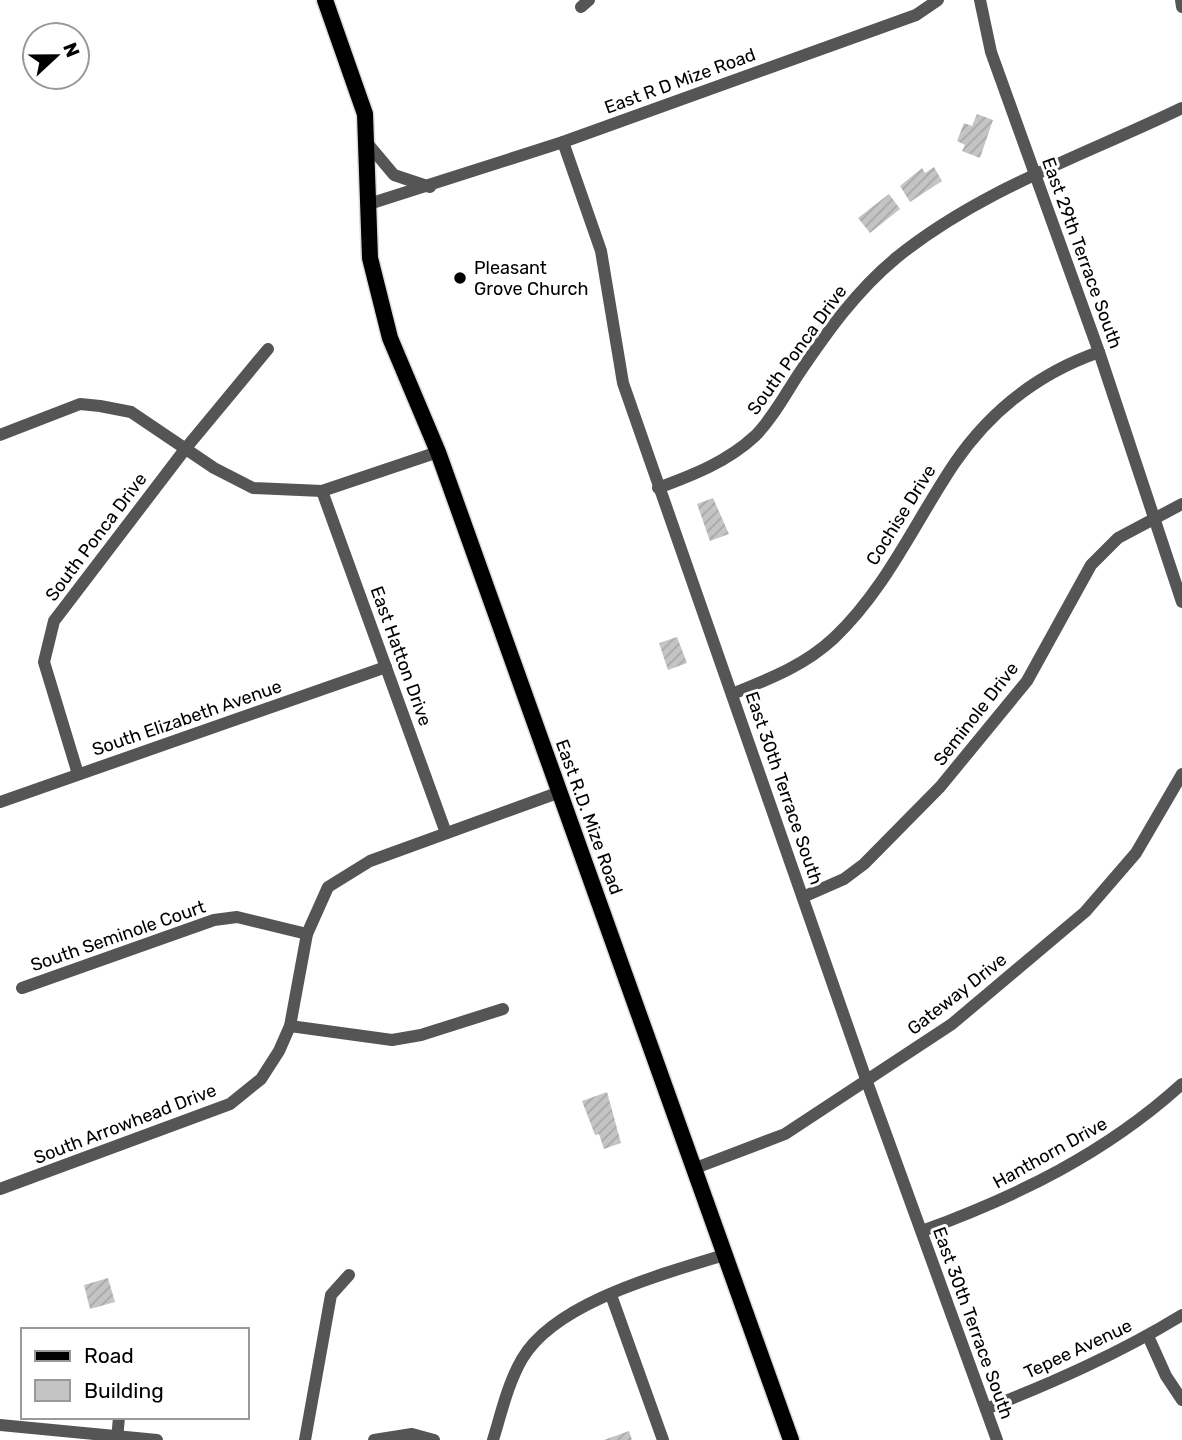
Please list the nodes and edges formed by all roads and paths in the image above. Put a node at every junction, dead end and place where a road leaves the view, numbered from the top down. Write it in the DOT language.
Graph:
graph roads {
  1 [pos="325,0"];
  2 [pos="938,0"];
  3 [pos="980,0"];
  4 [pos="1181,0"];
  5 [pos="1182,7"];
  6 [pos="1182,108"];
  7 [pos="563,142"];
  8 [pos="368,144"];
  9 [pos="1034,172"];
  10 [pos="430,187"];
  11 [pos="369,204"];
  12 [pos="268,349"];
  13 [pos="1099,352"];
  14 [pos="0,435"];
  15 [pos="186,448"];
  16 [pos="438,452"];
  17 [pos="658,488"];
  18 [pos="322,491"];
  19 [pos="1182,504"];
  20 [pos="1154,516"];
  21 [pos="1182,602"];
  22 [pos="386,667"];
  23 [pos="732,694"];
  24 [pos="78,774"];
  25 [pos="1182,774"];
  26 [pos="560,792"];
  27 [pos="0,802"];
  28 [pos="446,833"];
  29 [pos="803,897"];
  30 [pos="307,933"];
  31 [pos="22,988"];
  32 [pos="503,1009"];
  33 [pos="290,1026"];
  34 [pos="867,1082"];
  35 [pos="1182,1084"];
  36 [pos="693,1169"];
  37 [pos="0,1189"];
  38 [pos="922,1231"];
  39 [pos="724,1255"];
  40 [pos="349,1275"];
  41 [pos="611,1295"];
  42 [pos="1182,1315"];
  43 [pos="1148,1336"];
  44 [pos="1182,1400"];
  45 [pos="986,1409"];
  46 [pos="119,1419"];
  47 [pos="0,1425"];
  48 [pos="117,1438"];
  49 [pos="157,1440"];
  50 [pos="305,1440"];
  51 [pos="374,1440"];
  52 [pos="434,1440"];
  53 [pos="493,1440"];
  54 [pos="663,1440"];
  55 [pos="791,1440"];
  56 [pos="997,1440"];
  1 -- 8 [label="main road, East R.D. Mize Road"];
  2 -- 7 [label="street, East R D Mize Road"];
  3 -- 9 [label="street, East 29th Terrace South"];
  4 -- 5 [label="street"];
  6 -- 9 [label="street, South Ponca Drive"];
  7 -- 10 [label="street, East R D Mize Road"];
  7 -- 17 [label="street, East 30th Terrace South"];
  8 -- 10 [label="street"];
  8 -- 11 [label="main road, East R.D. Mize Road"];
  9 -- 13 [label="street, East 29th Terrace South"];
  9 -- 17 [label="street, South Ponca Drive"];
  10 -- 11 [label="street, East R D Mize Road"];
  11 -- 16 [label="main road, East R.D. Mize Road"];
  12 -- 15 [label="street, South Ponca Drive"];
  13 -- 20 [label="street, East 29th Terrace South"];
  13 -- 23 [label="street, Cochise Drive"];
  14 -- 15 [label="street"];
  15 -- 18 [label="street"];
  15 -- 24 [label="street, South Ponca Drive"];
  16 -- 18 [label="street"];
  16 -- 26 [label="main road, East R.D. Mize Road"];
  17 -- 23 [label="street, East 30th Terrace South"];
  18 -- 22 [label="street, East Hatton Drive"];
  19 -- 20 [label="street, Seminole Drive"];
  20 -- 21 [label="street"];
  20 -- 29 [label="street, Seminole Drive"];
  22 -- 24 [label="street, South Elizabeth Avenue"];
  22 -- 28 [label="street, East Hatton Drive"];
  23 -- 29 [label="street, East 30th Terrace South"];
  24 -- 27 [label="street, South Elizabeth Avenue"];
  25 -- 34 [label="street, Gateway Drive"];
  26 -- 28 [label="street, South Arrowhead Drive"];
  26 -- 36 [label="main road, East R.D. Mize Road"];
  28 -- 30 [label="street, South Arrowhead Drive"];
  29 -- 34 [label="street, East 30th Terrace South"];
  30 -- 31 [label="street, South Seminole Court"];
  30 -- 33 [label="street, South Arrowhead Drive"];
  32 -- 33 [label="street"];
  33 -- 37 [label="street, South Arrowhead Drive"];
  34 -- 36 [label="street, Gateway Drive"];
  34 -- 38 [label="street, East 30th Terrace South"];
  35 -- 38 [label="street, Hanthorn Drive"];
  36 -- 39 [label="main road, East R.D. Mize Road"];
  38 -- 45 [label="street, East 30th Terrace South"];
  39 -- 41 [label="street"];
  39 -- 55 [label="main road, East R.D. Mize Road"];
  40 -- 50 [label="street"];
  41 -- 53 [label="street"];
  41 -- 54 [label="street"];
  42 -- 43 [label="street, Tepee Avenue"];
  43 -- 44 [label="street"];
  43 -- 45 [label="street, Tepee Avenue"];
  45 -- 56 [label="street, East 30th Terrace South"];
  46 -- 48 [label="street"];
  47 -- 48 [label="street"];
  48 -- 49 [label="street"];
  51 -- 52 [label="street"];
}
